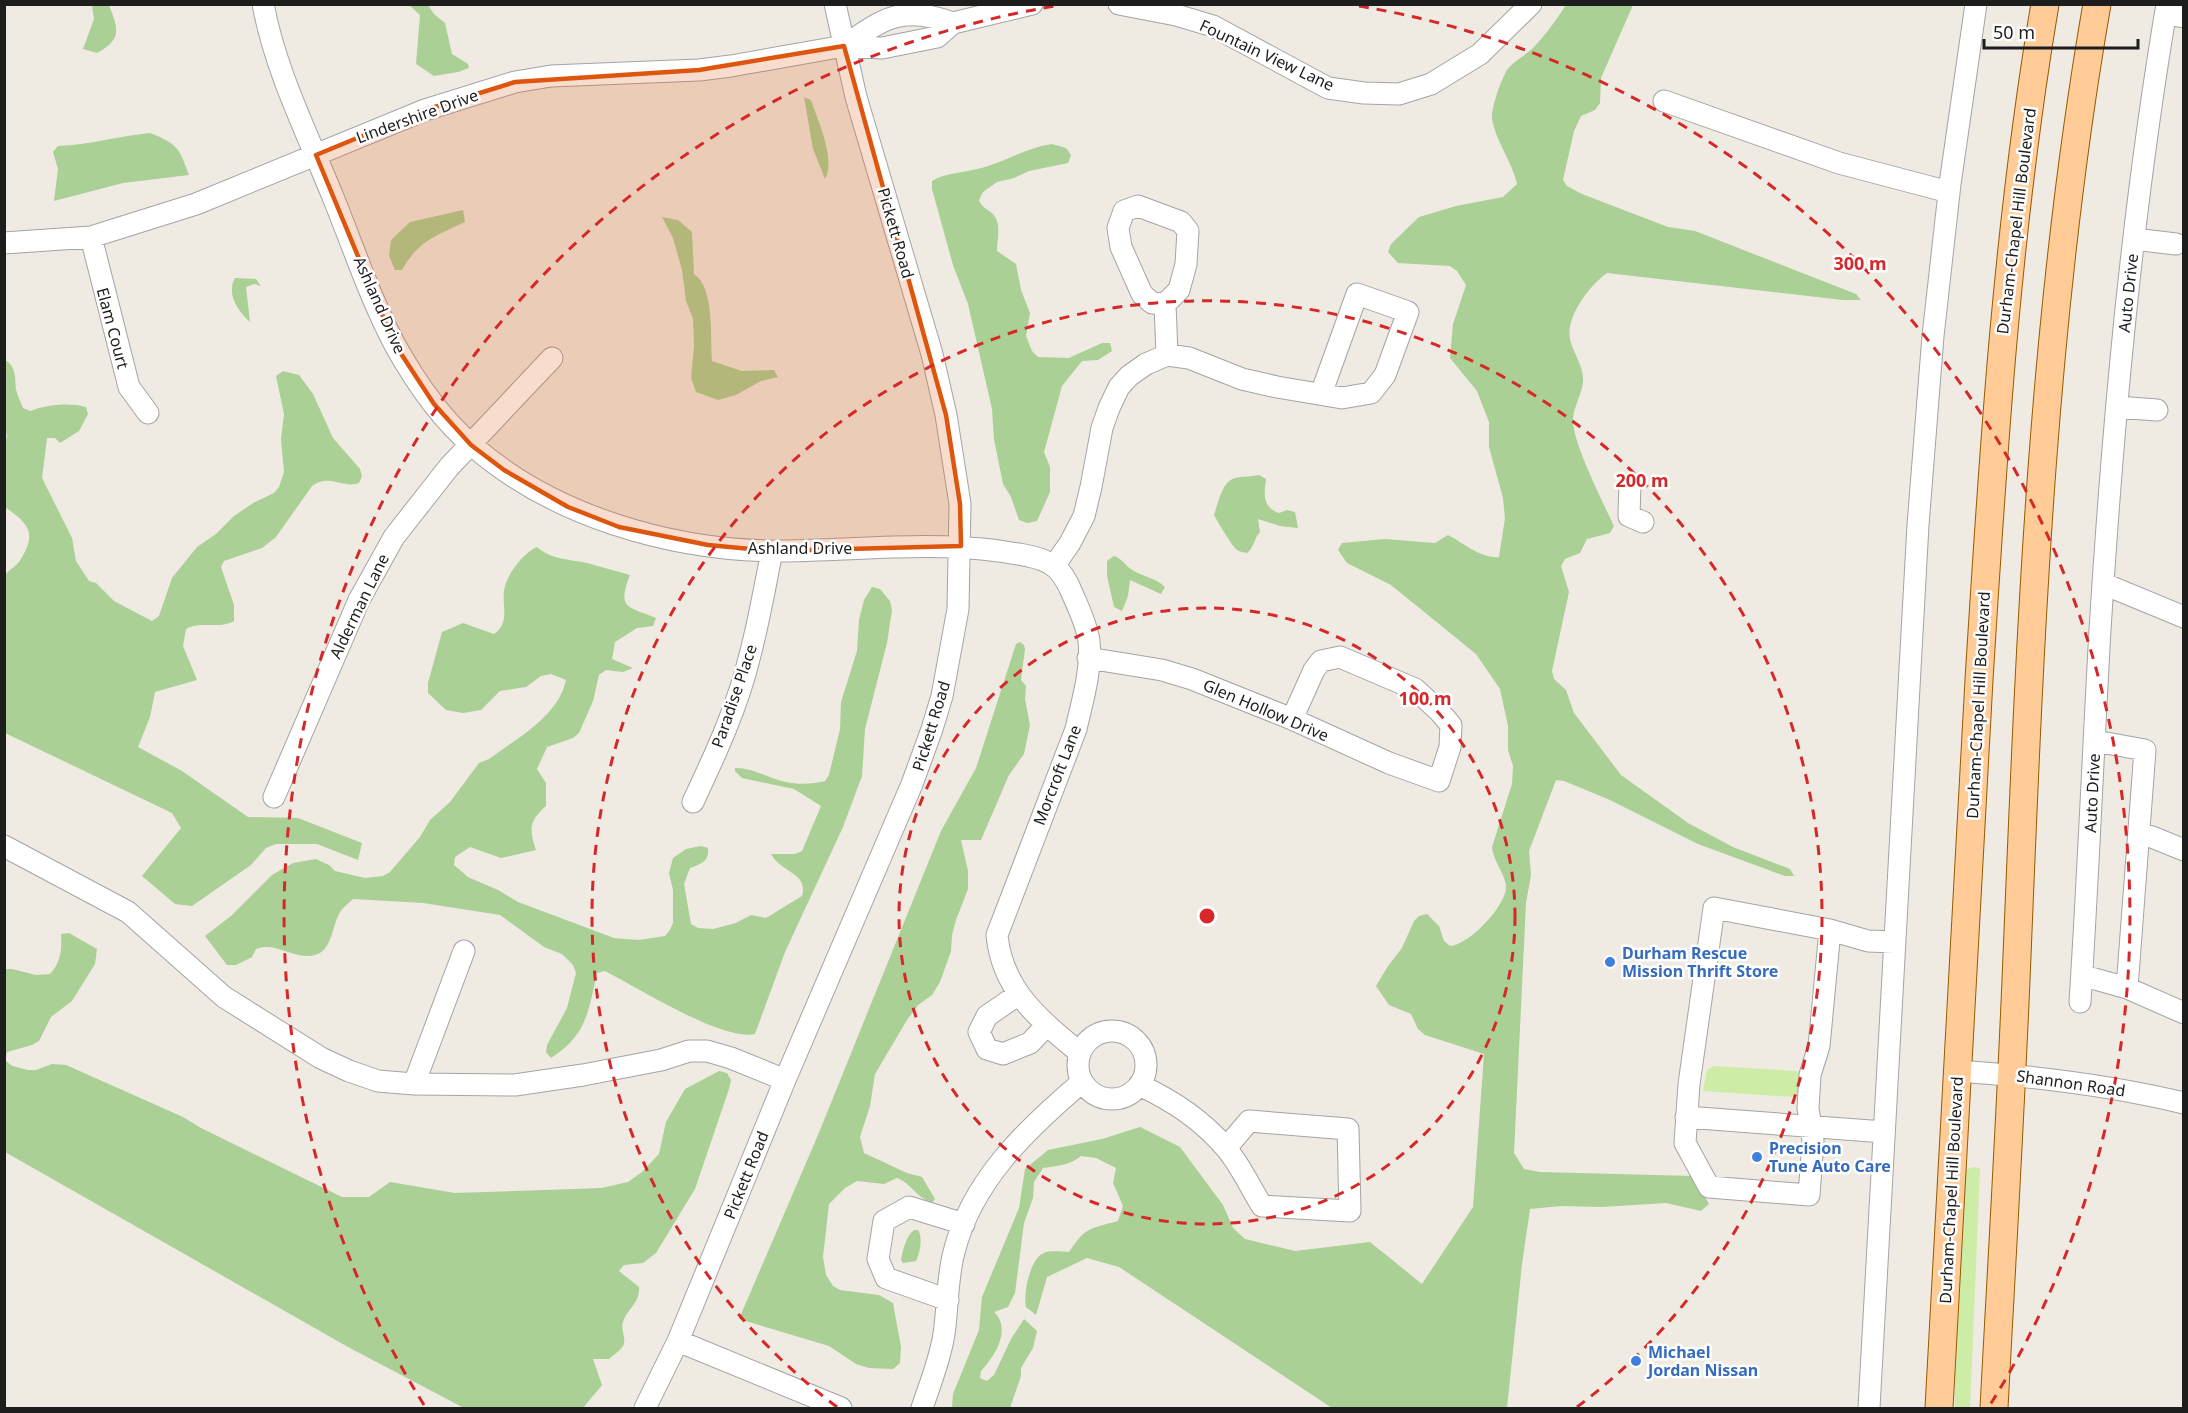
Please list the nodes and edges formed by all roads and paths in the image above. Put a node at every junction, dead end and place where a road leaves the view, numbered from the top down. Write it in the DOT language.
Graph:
graph roads {
  1 [pos="263,4"];
  2 [pos="835,4"];
  3 [pos="1032,4"];
  4 [pos="1119,4"];
  5 [pos="1531,4"];
  6 [pos="1976,4"];
  7 [pos="2045,4"];
  8 [pos="2087,4"];
  9 [pos="2097,4"];
  10 [pos="2172,12"];
  11 [pos="909,13"];
  12 [pos="953,23"];
  13 [pos="914,42"];
  14 [pos="844,46"];
  15 [pos="2087,64"];
  16 [pos="1664,100"];
  17 [pos="316,155"];
  18 [pos="1949,192"];
  19 [pos="91,237"];
  20 [pos="2134,239"];
  21 [pos="4,243"];
  22 [pos="2176,243"];
  23 [pos="1165,304"];
  24 [pos="1167,355"];
  25 [pos="552,358"];
  26 [pos="1321,394"];
  27 [pos="2117,407"];
  28 [pos="2157,410"];
  29 [pos="148,413"];
  30 [pos="471,445"];
  31 [pos="1630,484"];
  32 [pos="1643,522"];
  33 [pos="961,546"];
  34 [pos="772,551"];
  35 [pos="1054,566"];
  36 [pos="2104,584"];
  37 [pos="2184,616"];
  38 [pos="1088,658"];
  39 [pos="1292,719"];
  40 [pos="2095,741"];
  41 [pos="274,797"];
  42 [pos="693,802"];
  43 [pos="2139,834"];
  44 [pos="4,846"];
  45 [pos="2184,850"];
  46 [pos="1830,930"];
  47 [pos="1895,942"];
  48 [pos="464,951"];
  49 [pos="2082,978"];
  50 [pos="2127,988"];
  51 [pos="1019,994"];
  52 [pos="2080,1002"];
  53 [pos="2184,1013"];
  54 [pos="1046,1026"];
  55 [pos="1080,1053"];
  56 [pos="1957,1071"];
  57 [pos="2012,1074"];
  58 [pos="785,1080"];
  59 [pos="1082,1082"];
  60 [pos="414,1084"];
  61 [pos="1139,1085"];
  62 [pos="2184,1103"];
  63 [pos="1686,1117"];
  64 [pos="1811,1126"];
  65 [pos="1884,1132"];
  66 [pos="1226,1148"];
  67 [pos="964,1224"];
  68 [pos="948,1300"];
  69 [pos="678,1341"];
  70 [pos="645,1408"];
  71 [pos="841,1408"];
  72 [pos="922,1408"];
  73 [pos="1869,1408"];
  74 [pos="1939,1408"];
  75 [pos="1994,1408"];
  1 -- 17 [label="street, Ashland Drive"];
  2 -- 14 [label="street, Pickett Road"];
  3 -- 12 [label="street"];
  4 -- 5 [label="street, Fountain View Lane"];
  6 -- 18 [label="street"];
  7 -- 56 [label="main road, Durham-Chapel Hill Boulevard"];
  8 -- 15 [label="main road"];
  9 -- 15 [label="main road"];
  10 -- 20 [label="street, Auto Drive"];
  11 -- 12 [label="street"];
  11 -- 13 [label="street"];
  11 -- 14 [label="street"];
  12 -- 13 [label="street"];
  13 -- 14 [label="street"];
  14 -- 17 [label="street, Lindershire Drive"];
  14 -- 33 [label="street, Pickett Road"];
  15 -- 57 [label="main road"];
  16 -- 18 [label="street"];
  17 -- 19 [label="street, Lindershire Drive"];
  17 -- 30 [label="street, Ashland Drive"];
  18 -- 47 [label="street"];
  19 -- 21 [label="street, Lindershire Drive"];
  19 -- 29 [label="street, Elam Court"];
  20 -- 22 [label="street"];
  20 -- 27 [label="street, Auto Drive"];
  23 -- 23 [label="street"];
  23 -- 24 [label="street"];
  24 -- 26 [label="street"];
  24 -- 35 [label="street"];
  25 -- 30 [label="street, Alderman Lane"];
  26 -- 26 [label="street"];
  27 -- 28 [label="street"];
  27 -- 36 [label="street, Auto Drive"];
  30 -- 34 [label="street, Ashland Drive"];
  30 -- 41 [label="street, Alderman Lane"];
  31 -- 32 [label="street"];
  33 -- 34 [label="street, Ashland Drive"];
  33 -- 35 [label="street"];
  33 -- 58 [label="street, Pickett Road"];
  34 -- 42 [label="street, Paradise Place"];
  35 -- 38 [label="street, Morcroft Lane"];
  36 -- 37 [label="street"];
  36 -- 40 [label="street, Auto Drive"];
  38 -- 39 [label="street, Glen Hollow Drive"];
  38 -- 51 [label="street, Morcroft Lane"];
  39 -- 39 [label="street, Glen Hollow Drive"];
  40 -- 43 [label="street"];
  40 -- 49 [label="street, Auto Drive"];
  43 -- 45 [label="street"];
  43 -- 50 [label="street"];
  44 -- 60 [label="street"];
  46 -- 47 [label="street"];
  46 -- 63 [label="street"];
  46 -- 64 [label="street"];
  47 -- 65 [label="street"];
  48 -- 60 [label="street"];
  49 -- 50 [label="street"];
  49 -- 52 [label="street, Auto Drive"];
  50 -- 53 [label="street"];
  51 -- 54 [label="street, Morcroft Lane"];
  51 -- 54 [label="street"];
  54 -- 55 [label="street, Morcroft Lane"];
  55 -- 59 [label="street"];
  55 -- 61 [label="street"];
  56 -- 57 [label="street, Shannon Road"];
  56 -- 74 [label="main road, Durham-Chapel Hill Boulevard"];
  57 -- 62 [label="street, Shannon Road"];
  57 -- 75 [label="main road"];
  58 -- 60 [label="street"];
  58 -- 69 [label="street, Pickett Road"];
  59 -- 61 [label="street"];
  59 -- 67 [label="street"];
  61 -- 66 [label="street"];
  63 -- 64 [label="street"];
  63 -- 64 [label="street"];
  64 -- 65 [label="street"];
  65 -- 73 [label="street"];
  66 -- 66 [label="street"];
  67 -- 68 [label="street"];
  67 -- 68 [label="street"];
  68 -- 72 [label="street"];
  69 -- 70 [label="street, Pickett Road"];
  69 -- 71 [label="street"];
}
